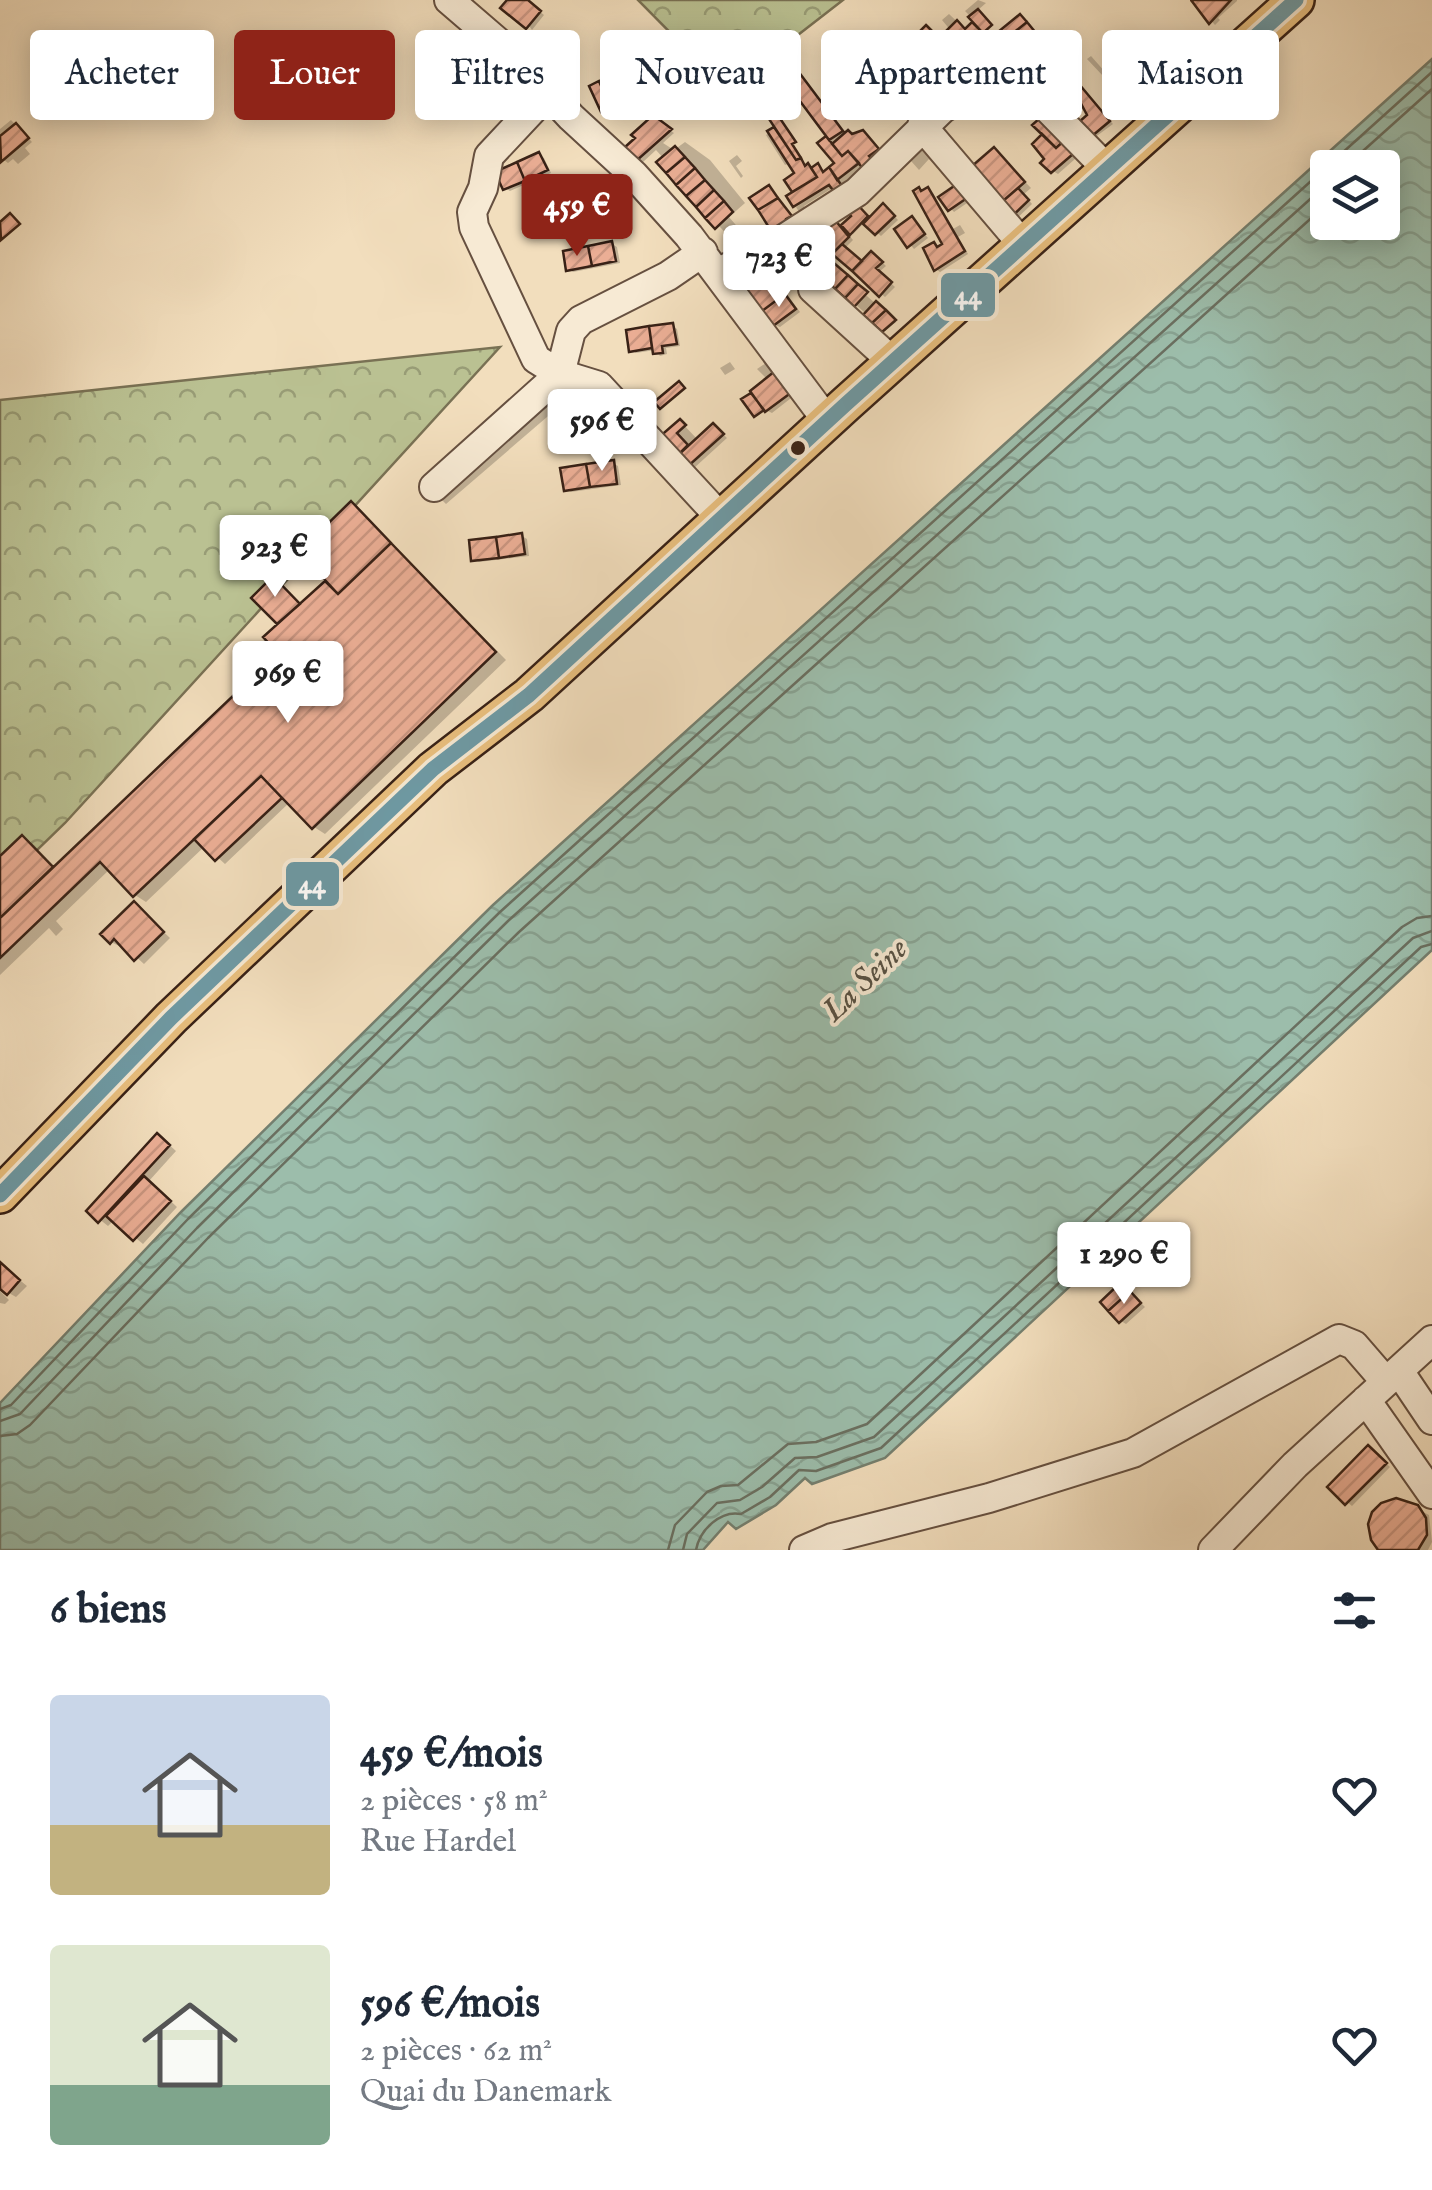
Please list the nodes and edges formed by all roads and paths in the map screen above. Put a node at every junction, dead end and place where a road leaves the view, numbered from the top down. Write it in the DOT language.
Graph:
graph roads {
  1 [pos="448,0"];
  2 [pos="1296,0"];
  3 [pos="483,30"];
  4 [pos="522,120"];
  5 [pos="577,120"];
  6 [pos="922,126"];
  7 [pos="1109,170"];
  8 [pos="1023,245"];
  9 [pos="710,262"];
  10 [pos="813,289"];
  11 [pos="893,362"];
  12 [pos="560,374"];
  13 [pos="828,422"];
  14 [pos="434,487"];
  15 [pos="721,518"];
  16 [pos="0,1194"];
  17 [pos="1432,1340"];
  18 [pos="1384,1384"];
  19 [pos="1432,1420"];
  20 [pos="1432,1494"];
  21 [pos="804,1550"];
  22 [pos="1212,1550"];
  1 -- 3 [label="street"];
  2 -- 7 [label="main road"];
  4 -- 12 [label="street"];
  5 -- 9 [label="street"];
  6 -- 7 [label="street"];
  6 -- 8 [label="street"];
  6 -- 9 [label="street"];
  7 -- 8 [label="main road"];
  8 -- 11 [label="main road"];
  9 -- 12 [label="street"];
  9 -- 13 [label="street"];
  10 -- 11 [label="street"];
  11 -- 13 [label="main road"];
  12 -- 14 [label="street"];
  12 -- 15 [label="street"];
  13 -- 15 [label="main road"];
  15 -- 16 [label="main road"];
  17 -- 18 [label="street"];
  18 -- 19 [label="street"];
  18 -- 20 [label="street"];
  18 -- 21 [label="street"];
  18 -- 22 [label="street"];
}
